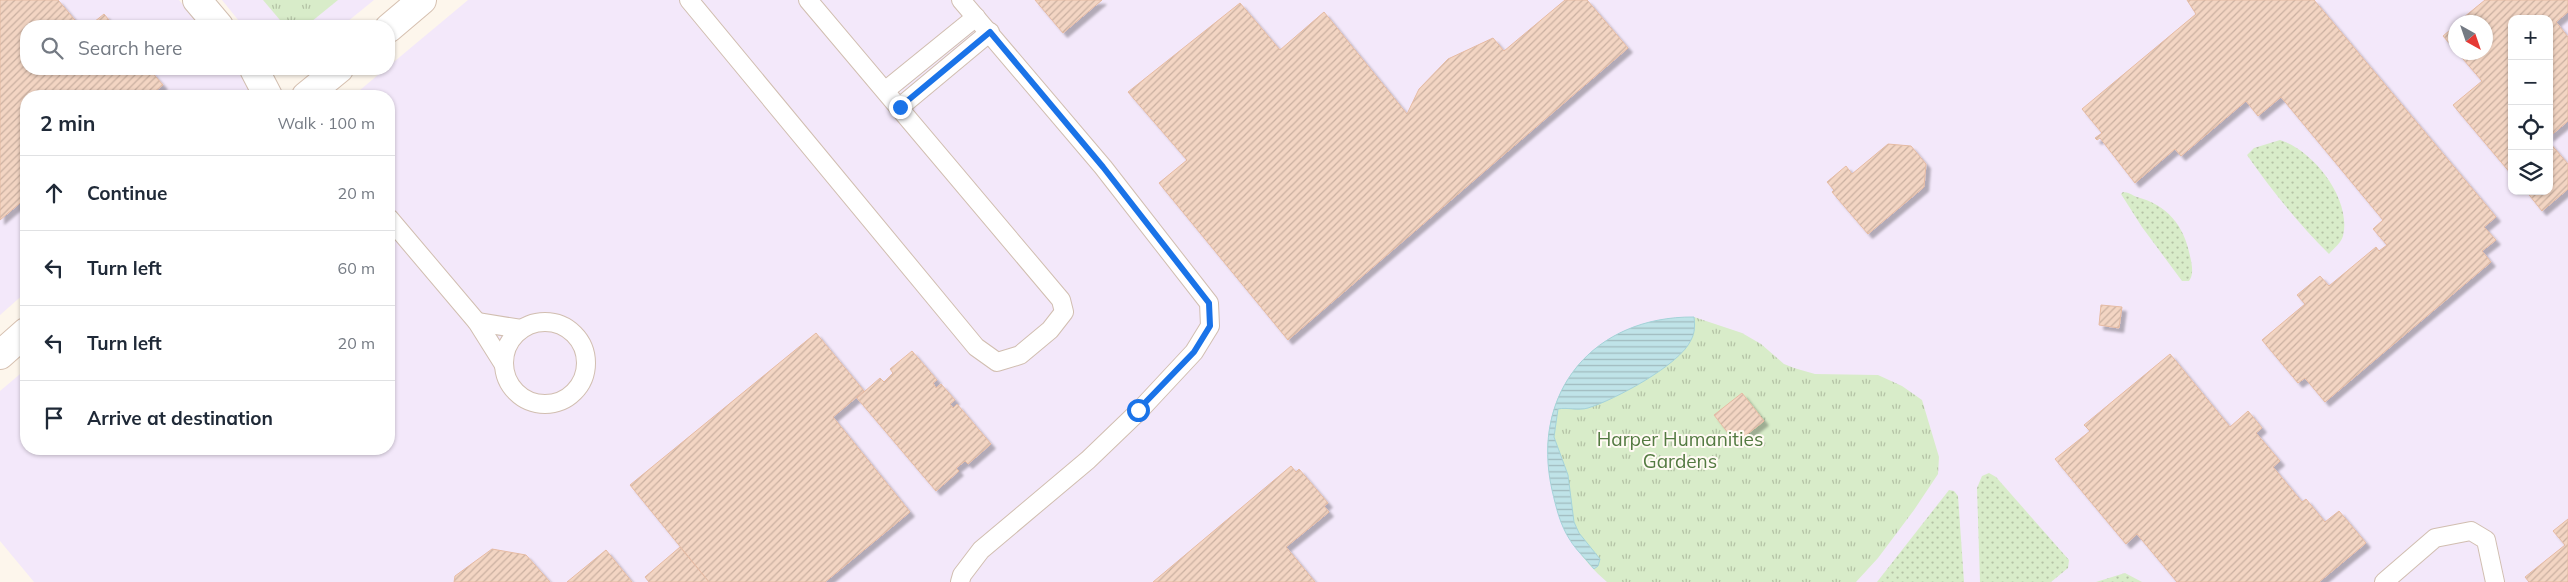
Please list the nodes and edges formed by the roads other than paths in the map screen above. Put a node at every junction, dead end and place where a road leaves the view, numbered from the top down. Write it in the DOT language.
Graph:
graph roads {
  1 [pos="197,0"];
  2 [pos="422,0"];
  3 [pos="689,0"];
  4 [pos="808,0"];
  5 [pos="961,0"];
  6 [pos="976,17"];
  7 [pos="213,20"];
  8 [pos="395,23"];
  9 [pos="990,32"];
  10 [pos="257,75"];
  11 [pos="332,75"];
  12 [pos="265,90"];
  13 [pos="314,90"];
  14 [pos="886,90"];
  15 [pos="900,107"];
  16 [pos="395,225"];
  17 [pos="477,322"];
  18 [pos="520,329"];
  19 [pos="20,337"];
  20 [pos="0,355"];
  21 [pos="504,364"];
  22 [pos="960,582"];
  23 [pos="2384,582"];
  24 [pos="2495,582"];
  1 -- 7 [label="street"];
  2 -- 8 [label="street"];
  3 -- 15 [label="lane"];
  4 -- 14 [label="lane"];
  5 -- 6 [label="lane"];
  6 -- 9 [label="lane"];
  6 -- 14 [label="lane"];
  9 -- 15 [label="lane"];
  9 -- 22 [label="lane"];
  10 -- 12 [label="street"];
  11 -- 13 [label="street"];
  14 -- 15 [label="lane"];
  16 -- 17 [label="lane"];
  17 -- 18 [label="lane"];
  17 -- 21 [label="lane"];
  18 -- 21 [label="lane"];
  18 -- 21 [label="lane"];
  19 -- 20 [label="street"];
  23 -- 24 [label="lane"];
}
